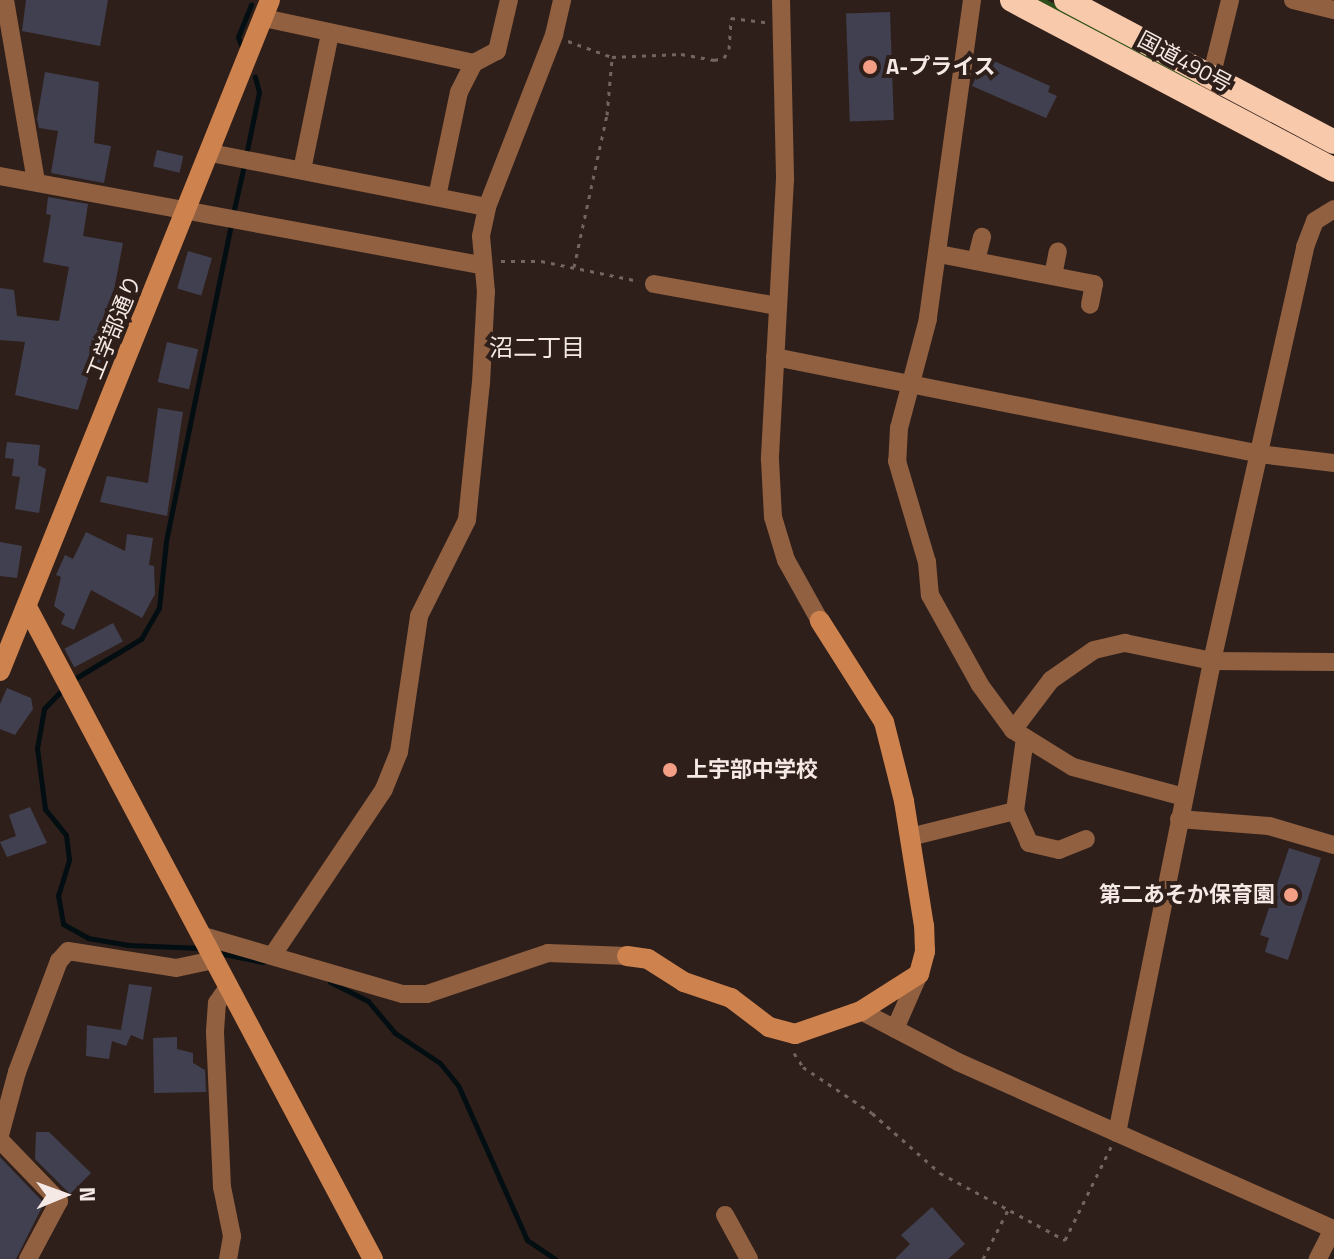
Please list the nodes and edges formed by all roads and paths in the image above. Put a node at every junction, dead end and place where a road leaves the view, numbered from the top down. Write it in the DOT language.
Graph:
graph roads {
  1 [pos="5,0"];
  2 [pos="509,0"];
  3 [pos="562,0"];
  4 [pos="781,0"];
  5 [pos="972,0"];
  6 [pos="1012,0"];
  7 [pos="1066,0"];
  8 [pos="1230,0"];
  9 [pos="1293,0"];
  10 [pos="267,9"];
  11 [pos="1334,10"];
  12 [pos="782,23"];
  13 [pos="330,33"];
  14 [pos="554,35"];
  15 [pos="612,57"];
  16 [pos="474,63"];
  17 [pos="1212,77"];
  18 [pos="1205,102"];
  19 [pos="1334,142"];
  20 [pos="211,153"];
  21 [pos="302,170"];
  22 [pos="1334,170"];
  23 [pos="0,176"];
  24 [pos="36,182"];
  25 [pos="437,197"];
  26 [pos="188,207"];
  27 [pos="487,207"];
  28 [pos="1334,209"];
  29 [pos="982,237"];
  30 [pos="1058,251"];
  31 [pos="939,254"];
  32 [pos="976,261"];
  33 [pos="481,265"];
  34 [pos="574,267"];
  35 [pos="1053,276"];
  36 [pos="654,284"];
  37 [pos="1090,305"];
  38 [pos="778,306"];
  39 [pos="775,357"];
  40 [pos="913,385"];
  41 [pos="1259,454"];
  42 [pos="1334,463"];
  43 [pos="27,607"];
  44 [pos="820,621"];
  45 [pos="1212,661"];
  46 [pos="1334,662"];
  47 [pos="0,671"];
  48 [pos="1019,734"];
  49 [pos="1184,797"];
  50 [pos="1015,811"];
  51 [pos="1179,819"];
  52 [pos="910,837"];
  53 [pos="1086,839"];
  54 [pos="1334,845"];
  55 [pos="203,936"];
  56 [pos="274,953"];
  57 [pos="627,956"];
  58 [pos="215,960"];
  59 [pos="919,974"];
  60 [pos="229,986"];
  61 [pos="861,1011"];
  62 [pos="895,1029"];
  63 [pos="781,1033"];
  64 [pos="1117,1133"];
  65 [pos="0,1138"];
  66 [pos="1008,1210"];
  67 [pos="725,1215"];
  68 [pos="28,1259"];
  69 [pos="228,1259"];
  70 [pos="373,1259"];
  71 [pos="749,1259"];
  72 [pos="983,1259"];
  73 [pos="1318,1259"];
  1 -- 24 [label="street"];
  2 -- 16 [label="street"];
  3 -- 14 [label="street"];
  4 -- 12 [label="street"];
  5 -- 31 [label="street"];
  6 -- 18 [label="highway, 国道490号"];
  7 -- 17 [label="highway, 国道490号"];
  8 -- 17 [label="street"];
  9 -- 11 [label="street"];
  10 -- 13 [label="street"];
  10 -- 20 [label="street, 工学部通り"];
  12 -- 15 [label="path"];
  12 -- 38 [label="street"];
  13 -- 16 [label="street"];
  13 -- 21 [label="street"];
  14 -- 15 [label="path"];
  14 -- 27 [label="street"];
  15 -- 34 [label="path"];
  16 -- 25 [label="street"];
  17 -- 18 [label="street"];
  17 -- 19 [label="highway, 国道490号"];
  18 -- 22 [label="highway, 国道490号"];
  20 -- 21 [label="street"];
  20 -- 26 [label="street, 工学部通り"];
  21 -- 25 [label="street"];
  23 -- 24 [label="street"];
  24 -- 26 [label="street"];
  25 -- 27 [label="street"];
  26 -- 33 [label="street"];
  26 -- 43 [label="street, 工学部通り"];
  27 -- 33 [label="street"];
  28 -- 41 [label="street"];
  29 -- 32 [label="street"];
  30 -- 35 [label="street"];
  31 -- 32 [label="street"];
  31 -- 40 [label="street"];
  32 -- 35 [label="street"];
  33 -- 34 [label="path"];
  33 -- 56 [label="street"];
  34 -- 36 [label="path"];
  35 -- 37 [label="street"];
  36 -- 38 [label="street"];
  38 -- 39 [label="street"];
  39 -- 40 [label="street"];
  39 -- 44 [label="street"];
  40 -- 41 [label="street"];
  40 -- 48 [label="street"];
  41 -- 42 [label="street"];
  41 -- 45 [label="street"];
  43 -- 47 [label="street, 工学部通り"];
  43 -- 55 [label="street"];
  44 -- 52 [label="street"];
  45 -- 46 [label="street"];
  45 -- 48 [label="street"];
  45 -- 49 [label="street"];
  48 -- 49 [label="street"];
  48 -- 50 [label="street"];
  49 -- 51 [label="street"];
  50 -- 52 [label="street"];
  50 -- 53 [label="street"];
  51 -- 54 [label="street"];
  51 -- 64 [label="street"];
  52 -- 59 [label="street"];
  55 -- 56 [label="street"];
  55 -- 58 [label="street"];
  56 -- 57 [label="street"];
  57 -- 63 [label="street"];
  58 -- 60 [label="street"];
  58 -- 65 [label="street"];
  59 -- 61 [label="street"];
  59 -- 62 [label="street"];
  60 -- 69 [label="street"];
  60 -- 70 [label="street"];
  61 -- 62 [label="street"];
  61 -- 63 [label="street"];
  62 -- 64 [label="street"];
  63 -- 66 [label="path"];
  64 -- 66 [label="path"];
  64 -- 73 [label="street"];
  65 -- 68 [label="street"];
  66 -- 72 [label="path"];
  67 -- 71 [label="street"];
}
